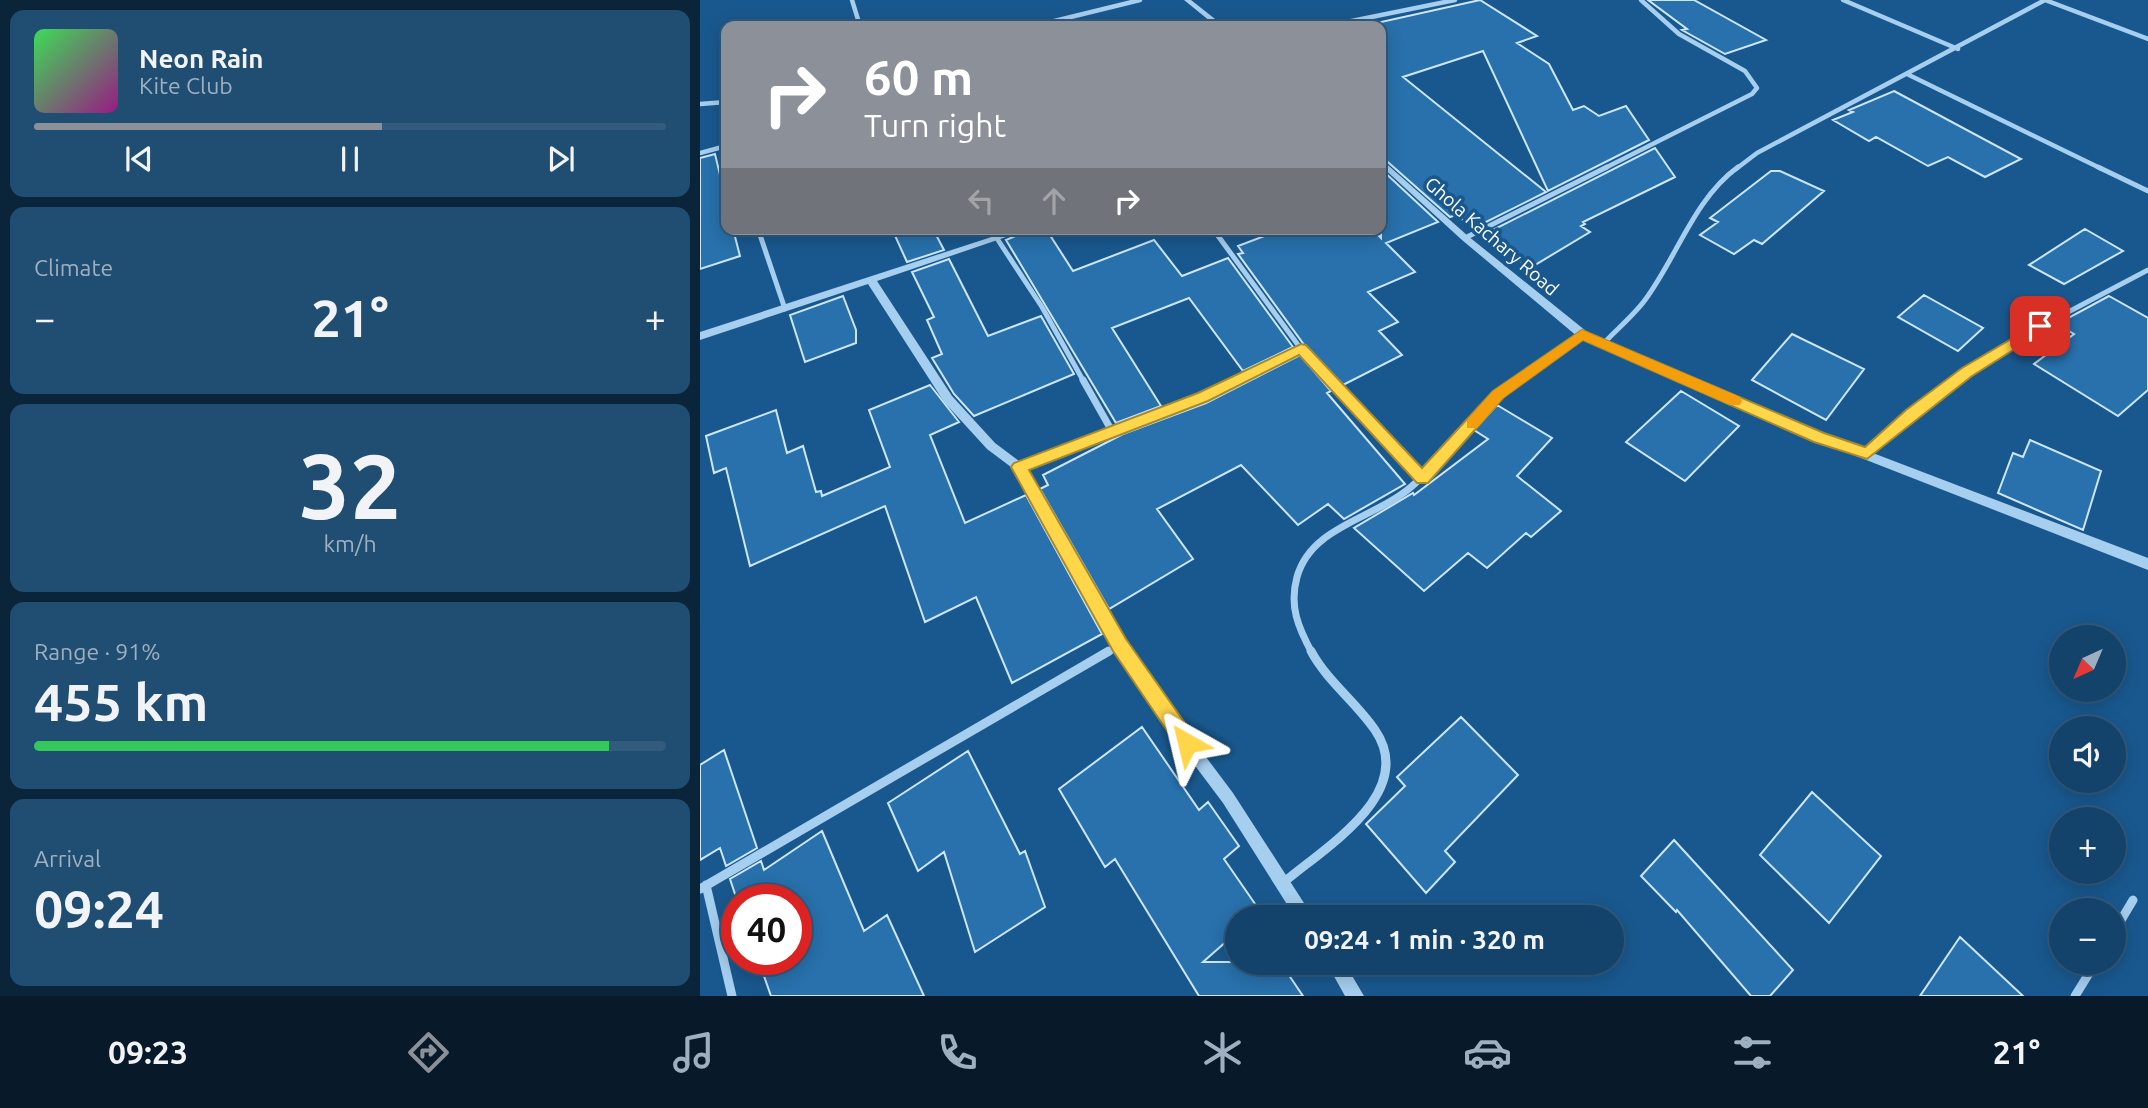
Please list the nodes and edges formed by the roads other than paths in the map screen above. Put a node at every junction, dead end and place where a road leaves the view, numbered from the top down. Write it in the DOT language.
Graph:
graph roads {
  1 [pos="852,0"];
  2 [pos="1140,0"];
  3 [pos="1187,0"];
  4 [pos="1455,0"];
  5 [pos="1641,0"];
  6 [pos="1843,0"];
  7 [pos="2045,0"];
  8 [pos="858,21"];
  9 [pos="1058,21"];
  10 [pos="1214,21"];
  11 [pos="1352,21"];
  12 [pos="2148,39"];
  13 [pos="1958,49"];
  14 [pos="1909,75"];
  15 [pos="721,102"];
  16 [pos="700,104"];
  17 [pos="721,147"];
  18 [pos="700,153"];
  19 [pos="1386,167"];
  20 [pos="2148,191"];
  21 [pos="760,235"];
  22 [pos="1011,235"];
  23 [pos="1217,235"];
  24 [pos="1465,239"];
  25 [pos="998,240"];
  26 [pos="2148,270"];
  27 [pos="872,282"];
  28 [pos="786,309"];
  29 [pos="1582,334"];
  30 [pos="700,336"];
  31 [pos="1604,343"];
  32 [pos="1301,349"];
  33 [pos="1113,433"];
  34 [pos="1867,453"];
  35 [pos="1019,467"];
  36 [pos="1422,479"];
  37 [pos="2148,564"];
  38 [pos="1119,645"];
  39 [pos="1283,883"];
  40 [pos="703,887"];
  41 [pos="2133,900"];
  42 [pos="1297,905"];
  43 [pos="2126,912"];
  44 [pos="1342,975"];
  45 [pos="2088,975"];
  46 [pos="733,996"];
  47 [pos="1355,996"];
  48 [pos="2075,996"];
  1 -- 8 [label="street"];
  2 -- 9 [label="street"];
  3 -- 10 [label="street"];
  4 -- 11 [label="street"];
  5 -- 24 [label="street"];
  6 -- 13 [label="street"];
  7 -- 12 [label="street"];
  7 -- 13 [label="street"];
  13 -- 14 [label="street"];
  14 -- 20 [label="street"];
  14 -- 31 [label="street"];
  15 -- 16 [label="street"];
  17 -- 18 [label="street"];
  19 -- 24 [label="street, Ghola Kachary Road"];
  21 -- 28 [label="street"];
  22 -- 25 [label="street"];
  23 -- 32 [label="street"];
  24 -- 29 [label="street, Ghola Kachary Road"];
  25 -- 27 [label="street"];
  25 -- 33 [label="street"];
  26 -- 34 [label="street"];
  27 -- 28 [label="street"];
  27 -- 35 [label="street"];
  28 -- 30 [label="street"];
  29 -- 31 [label="street, Ghola Kachary Road"];
  29 -- 36 [label="street"];
  31 -- 34 [label="street, Ghola Kachary Road"];
  32 -- 33 [label="street"];
  32 -- 36 [label="street"];
  33 -- 35 [label="street"];
  34 -- 37 [label="street, Ghola Kachary Road"];
  35 -- 38 [label="street"];
  36 -- 39 [label="street"];
  38 -- 39 [label="street"];
  38 -- 40 [label="street"];
  39 -- 42 [label="street"];
  40 -- 46 [label="street"];
  41 -- 43 [label="street"];
  44 -- 47 [label="street"];
  45 -- 48 [label="street"];
}
